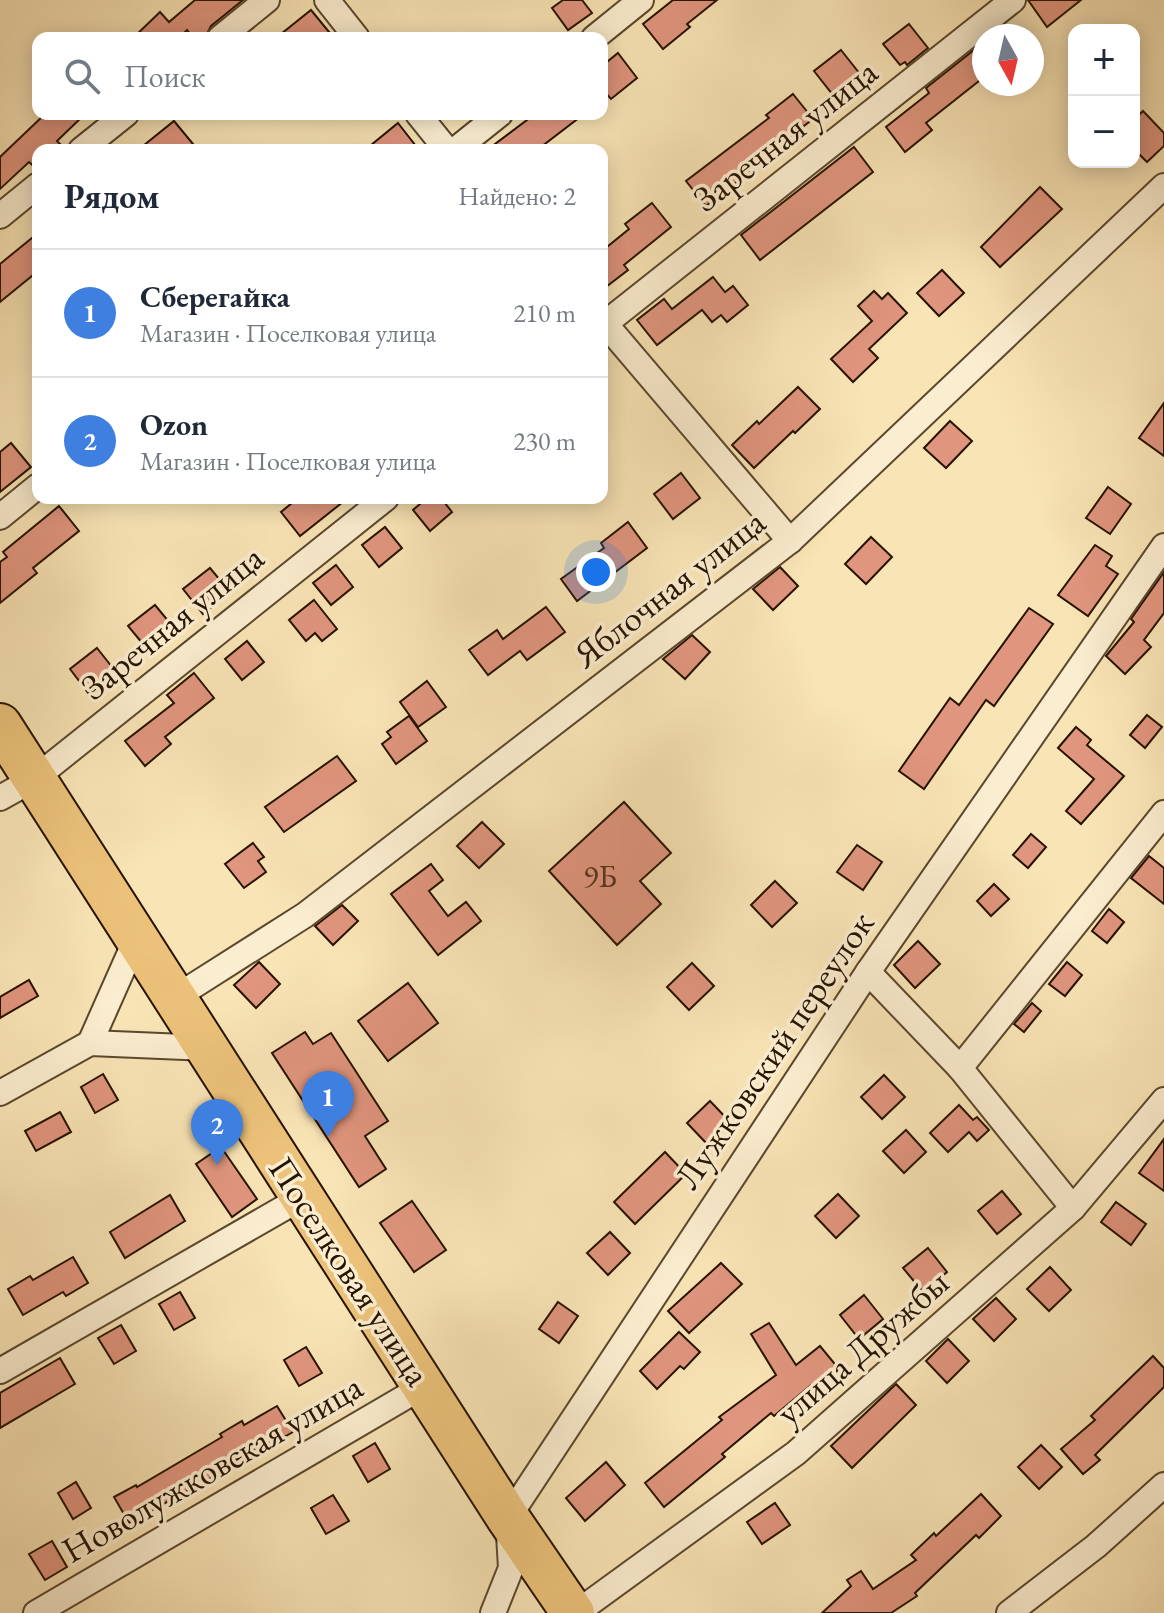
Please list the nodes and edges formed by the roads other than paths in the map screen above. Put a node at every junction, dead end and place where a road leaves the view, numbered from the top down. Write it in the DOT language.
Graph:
graph roads {
  1 [pos="267,0"];
  2 [pos="327,0"];
  3 [pos="641,0"];
  4 [pos="1013,0"];
  5 [pos="227,32"];
  6 [pos="352,32"];
  7 [pos="601,32"];
  8 [pos="118,120"];
  9 [pos="423,120"];
  10 [pos="492,120"];
  11 [pos="88,144"];
  12 [pos="442,144"];
  13 [pos="462,144"];
  14 [pos="1164,186"];
  15 [pos="32,190"];
  16 [pos="0,216"];
  17 [pos="608,319"];
  18 [pos="608,329"];
  19 [pos="32,491"];
  20 [pos="378,504"];
  21 [pos="0,517"];
  22 [pos="790,541"];
  23 [pos="1164,546"];
  24 [pos="0,725"];
  25 [pos="17,788"];
  26 [pos="1164,813"];
  27 [pos="137,937"];
  28 [pos="868,972"];
  29 [pos="176,997"];
  30 [pos="90,1043"];
  31 [pos="208,1048"];
  32 [pos="960,1068"];
  33 [pos="0,1093"];
  34 [pos="1164,1100"];
  35 [pos="303,1197"];
  36 [pos="1073,1208"];
  37 [pos="0,1371"];
  38 [pos="424,1386"];
  39 [pos="1164,1485"];
  40 [pos="508,1518"];
  41 [pos="36,1613"];
  42 [pos="493,1613"];
  43 [pos="574,1613"];
  44 [pos="1009,1613"];
  1 -- 5 [label="street"];
  2 -- 6 [label="street"];
  3 -- 7 [label="street"];
  4 -- 17 [label="street, Заречная улица"];
  8 -- 11 [label="street"];
  9 -- 12 [label="street"];
  10 -- 13 [label="street"];
  14 -- 22 [label="street, Яблочная улица"];
  15 -- 16 [label="street"];
  18 -- 22 [label="street"];
  19 -- 21 [label="street"];
  20 -- 25 [label="street, Заречная улица"];
  22 -- 29 [label="street, Яблочная улица"];
  23 -- 28 [label="street, Лужковский переулок"];
  24 -- 25 [label="highway, Поселковая улица"];
  25 -- 27 [label="highway, Поселковая улица"];
  26 -- 32 [label="street"];
  27 -- 29 [label="highway, Поселковая улица"];
  27 -- 30 [label="street"];
  28 -- 32 [label="street"];
  28 -- 40 [label="street, Лужковский переулок"];
  29 -- 31 [label="highway, Поселковая улица"];
  30 -- 31 [label="street"];
  30 -- 33 [label="street"];
  31 -- 35 [label="highway, Поселковая улица"];
  32 -- 36 [label="street"];
  34 -- 36 [label="street, улица Дружбы"];
  35 -- 37 [label="street"];
  35 -- 38 [label="highway, Поселковая улица"];
  36 -- 43 [label="street, улица Дружбы"];
  38 -- 40 [label="highway, Поселковая улица"];
  38 -- 41 [label="street, Новолужковская улица"];
  39 -- 44 [label="street"];
  40 -- 42 [label="street"];
  40 -- 43 [label="highway, Поселковая улица"];
}
